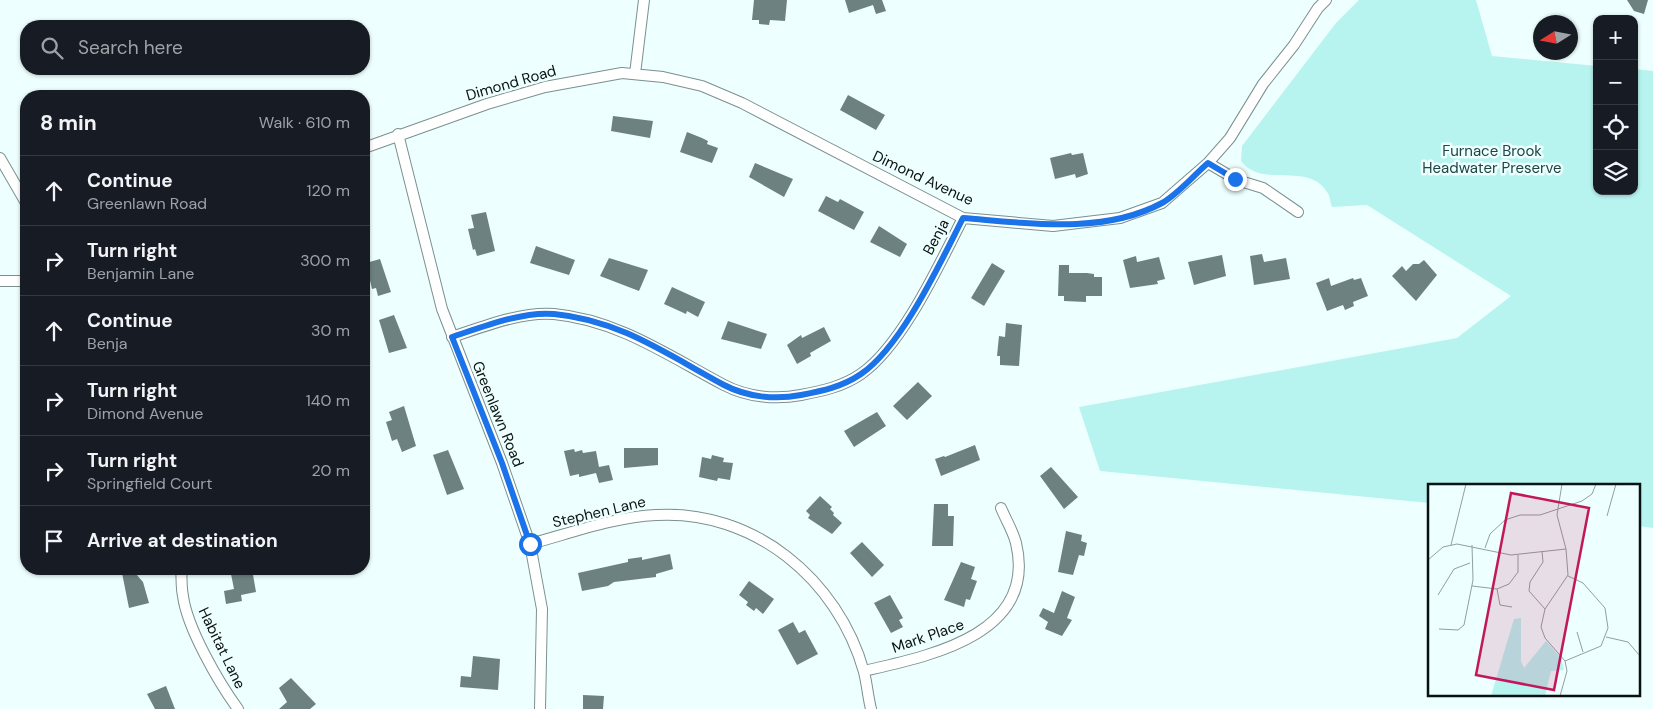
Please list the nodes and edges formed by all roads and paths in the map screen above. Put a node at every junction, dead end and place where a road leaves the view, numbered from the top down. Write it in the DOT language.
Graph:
graph roads {
  1 [pos="644,0"];
  2 [pos="1326,0"];
  3 [pos="635,74"];
  4 [pos="398,134"];
  5 [pos="370,146"];
  6 [pos="0,158"];
  7 [pos="1208,163"];
  8 [pos="20,193"];
  9 [pos="1298,212"];
  10 [pos="963,218"];
  11 [pos="20,281"];
  12 [pos="0,282"];
  13 [pos="452,337"];
  14 [pos="1001,508"];
  15 [pos="530,544"];
  16 [pos="181,575"];
  17 [pos="864,671"];
  18 [pos="238,709"];
  19 [pos="540,709"];
  20 [pos="871,709"];
  1 -- 3 [label="street"];
  2 -- 7 [label="street, Dimond Avenue"];
  3 -- 4 [label="street, Dimond Road"];
  3 -- 10 [label="street, Dimond Avenue"];
  4 -- 5 [label="street"];
  4 -- 13 [label="street, Greenlawn Road"];
  6 -- 8 [label="street"];
  7 -- 9 [label="street"];
  7 -- 10 [label="street, Dimond Avenue"];
  10 -- 13 [label="street, Benja"];
  11 -- 12 [label="street"];
  13 -- 15 [label="street, Greenlawn Road"];
  14 -- 17 [label="street, Mark Place"];
  15 -- 17 [label="street, Stephen Lane"];
  15 -- 19 [label="street, Greenlawn Road"];
  16 -- 18 [label="street, Habitat Lane"];
  17 -- 20 [label="street, Stephen Lane"];
}
